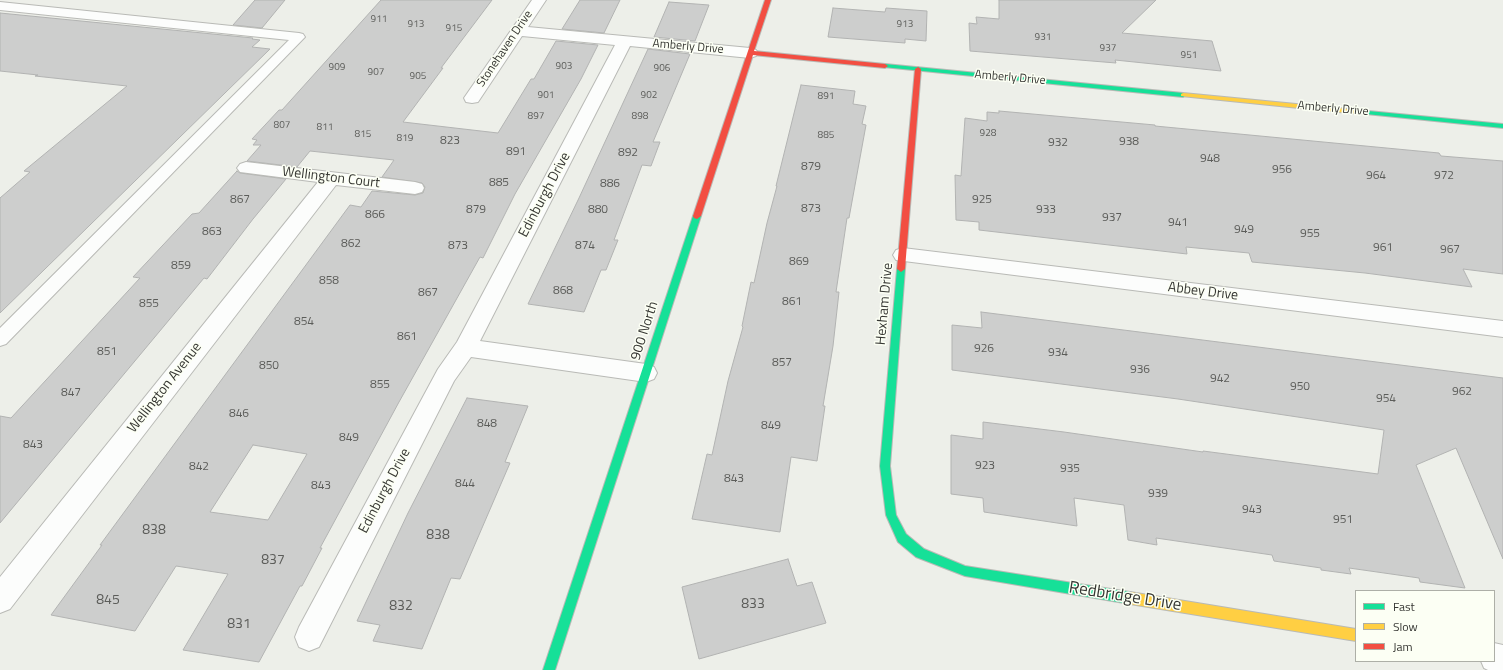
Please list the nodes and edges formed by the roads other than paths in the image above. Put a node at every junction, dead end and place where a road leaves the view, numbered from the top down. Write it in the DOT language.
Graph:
graph roads {
  1 [pos="539,0"];
  2 [pos="768,0"];
  3 [pos="0,6"];
  4 [pos="517,32"];
  5 [pos="625,41"];
  6 [pos="750,53"];
  7 [pos="918,69"];
  8 [pos="472,98"];
  9 [pos="1503,126"];
  10 [pos="246,168"];
  11 [pos="331,178"];
  12 [pos="415,188"];
  13 [pos="903,255"];
  14 [pos="1503,329"];
  15 [pos="0,339"];
  16 [pos="465,348"];
  17 [pos="646,373"];
  18 [pos="902,538"];
  19 [pos="0,599"];
  20 [pos="1355,635"];
  21 [pos="309,637"];
  22 [pos="549,670"];
  1 -- 4 [label="street, Stonehaven Drive"];
  2 -- 6 [label="street, 900 North"];
  3 -- 15 [label="lane"];
  4 -- 5 [label="street, Amberly Drive"];
  4 -- 8 [label="street, Stonehaven Drive"];
  5 -- 6 [label="street, Amberly Drive"];
  5 -- 16 [label="street, Edinburgh Drive"];
  6 -- 7 [label="street, Amberly Drive"];
  6 -- 17 [label="street, 900 North"];
  7 -- 9 [label="street, Amberly Drive"];
  7 -- 13 [label="street, Hexham Drive"];
  10 -- 11 [label="street, Wellington Court"];
  11 -- 12 [label="street, Wellington Court"];
  11 -- 19 [label="street, Wellington Avenue"];
  13 -- 14 [label="street, Abbey Drive"];
  13 -- 18 [label="street, Hexham Drive"];
  16 -- 17 [label="street"];
  16 -- 21 [label="street, Edinburgh Drive"];
  17 -- 22 [label="street, 900 North"];
  18 -- 20 [label="street, Redbridge Drive"];
}
